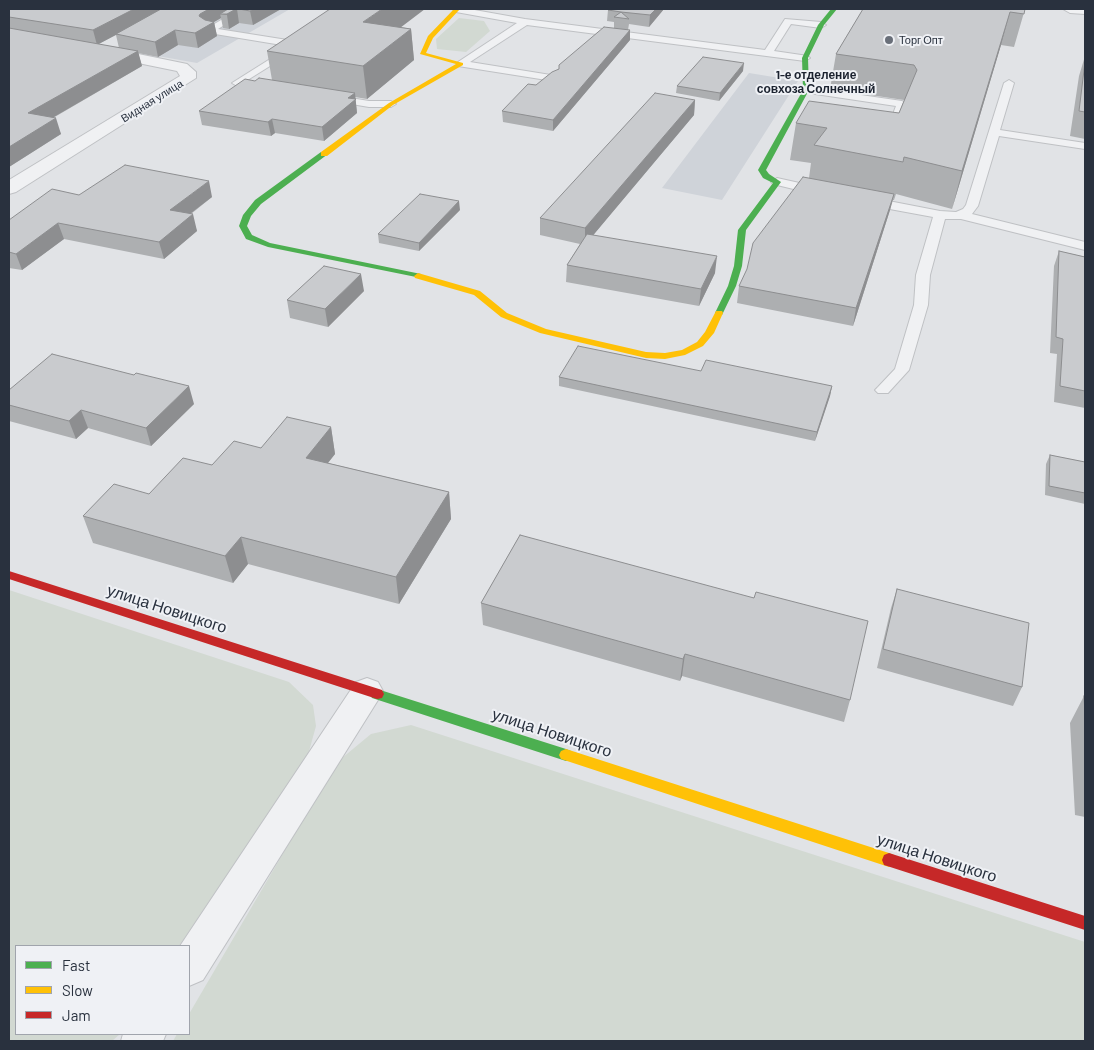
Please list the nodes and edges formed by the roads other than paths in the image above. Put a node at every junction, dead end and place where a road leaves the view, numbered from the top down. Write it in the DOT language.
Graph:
graph roads {
  1 [pos="246,9"];
  2 [pos="456,9"];
  3 [pos="834,9"];
  4 [pos="1070,9"];
  5 [pos="1085,10"];
  6 [pos="525,22"];
  7 [pos="821,25"];
  8 [pos="118,42"];
  9 [pos="768,53"];
  10 [pos="806,58"];
  11 [pos="461,64"];
  12 [pos="553,78"];
  13 [pos="1009,82"];
  14 [pos="275,89"];
  15 [pos="806,90"];
  16 [pos="322,96"];
  17 [pos="391,104"];
  18 [pos="995,132"];
  19 [pos="886,146"];
  20 [pos="1085,146"];
  21 [pos="776,182"];
  22 [pos="9,188"];
  23 [pos="834,194"];
  24 [pos="853,198"];
  25 [pos="960,215"];
  26 [pos="940,216"];
  27 [pos="1085,246"];
  28 [pos="883,390"];
  29 [pos="9,575"];
  30 [pos="367,691"];
  31 [pos="1085,923"];
  32 [pos="190,965"];
  1 -- 14 [label="lane"];
  2 -- 6 [label="lane"];
  2 -- 11 [label="street"];
  3 -- 7 [label="street"];
  4 -- 5 [label="street"];
  6 -- 9 [label="lane"];
  6 -- 11 [label="lane"];
  7 -- 9 [label="lane"];
  7 -- 10 [label="street"];
  8 -- 22 [label="street, Видная улица"];
  9 -- 10 [label="lane"];
  10 -- 15 [label="street"];
  11 -- 12 [label="lane"];
  11 -- 17 [label="street"];
  13 -- 18 [label="lane"];
  15 -- 19 [label="lane"];
  15 -- 21 [label="street"];
  16 -- 17 [label="lane"];
  17 -- 21 [label="street"];
  18 -- 20 [label="lane"];
  18 -- 25 [label="lane"];
  21 -- 23 [label="lane"];
  24 -- 26 [label="lane"];
  25 -- 26 [label="lane"];
  25 -- 27 [label="lane"];
  26 -- 28 [label="lane"];
  29 -- 30 [label="street, улица Новицкого"];
  30 -- 31 [label="street, улица Новицкого"];
  30 -- 32 [label="street"];
}
